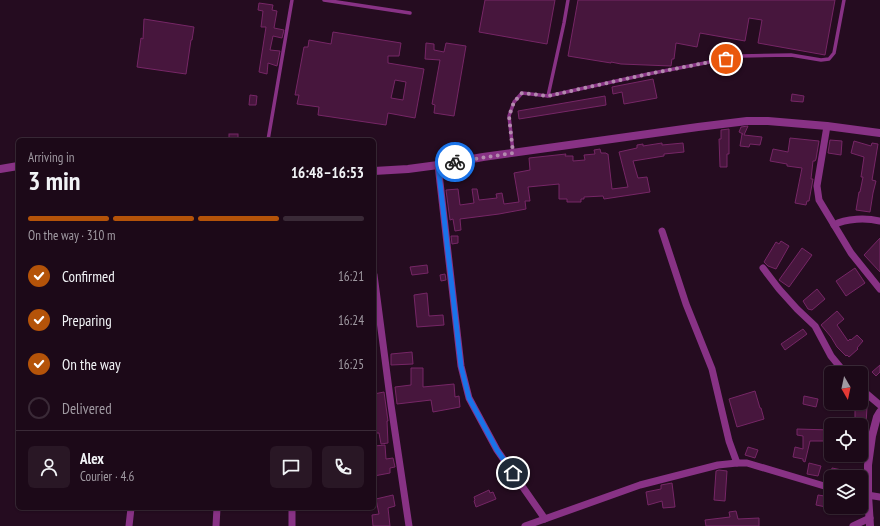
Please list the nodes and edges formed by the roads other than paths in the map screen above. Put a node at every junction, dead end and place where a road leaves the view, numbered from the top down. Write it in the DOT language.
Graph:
graph roads {
  1 [pos="292,0"];
  2 [pos="324,0"];
  3 [pos="568,0"];
  4 [pos="844,0"];
  5 [pos="410,13"];
  6 [pos="548,96"];
  7 [pos="827,126"];
  8 [pos="880,133"];
  9 [pos="268,138"];
  10 [pos="513,153"];
  11 [pos="438,165"];
  12 [pos="16,166"];
  13 [pos="0,169"];
  14 [pos="376,171"];
  15 [pos="880,221"];
  16 [pos="834,224"];
  17 [pos="662,231"];
  18 [pos="763,268"];
  19 [pos="880,289"];
  20 [pos="376,290"];
  21 [pos="839,366"];
  22 [pos="868,396"];
  23 [pos="880,405"];
  24 [pos="880,412"];
  25 [pos="737,463"];
  26 [pos="867,470"];
  27 [pos="824,486"];
  28 [pos="868,495"];
  29 [pos="880,497"];
  30 [pos="131,510"];
  31 [pos="217,510"];
  32 [pos="292,510"];
  33 [pos="545,519"];
  34 [pos="870,522"];
  35 [pos="129,526"];
  36 [pos="216,526"];
  37 [pos="292,526"];
  38 [pos="410,526"];
  39 [pos="525,526"];
  40 [pos="853,526"];
  1 -- 9 [label="lane"];
  2 -- 5 [label="lane"];
  3 -- 6 [label="lane"];
  4 -- 6 [label="lane"];
  6 -- 10 [label="lane"];
  7 -- 8 [label="street"];
  7 -- 10 [label="street"];
  7 -- 16 [label="street"];
  10 -- 11 [label="street"];
  11 -- 14 [label="street"];
  11 -- 33 [label="street"];
  12 -- 13 [label="street"];
  15 -- 16 [label="street"];
  16 -- 19 [label="street"];
  17 -- 25 [label="street"];
  18 -- 21 [label="street"];
  20 -- 38 [label="street"];
  22 -- 23 [label="street"];
  24 -- 26 [label="street"];
  25 -- 27 [label="street"];
  25 -- 33 [label="street"];
  28 -- 29 [label="street"];
  30 -- 35 [label="street"];
  31 -- 36 [label="street"];
  32 -- 37 [label="street"];
  33 -- 39 [label="street"];
  34 -- 40 [label="street"];
}
